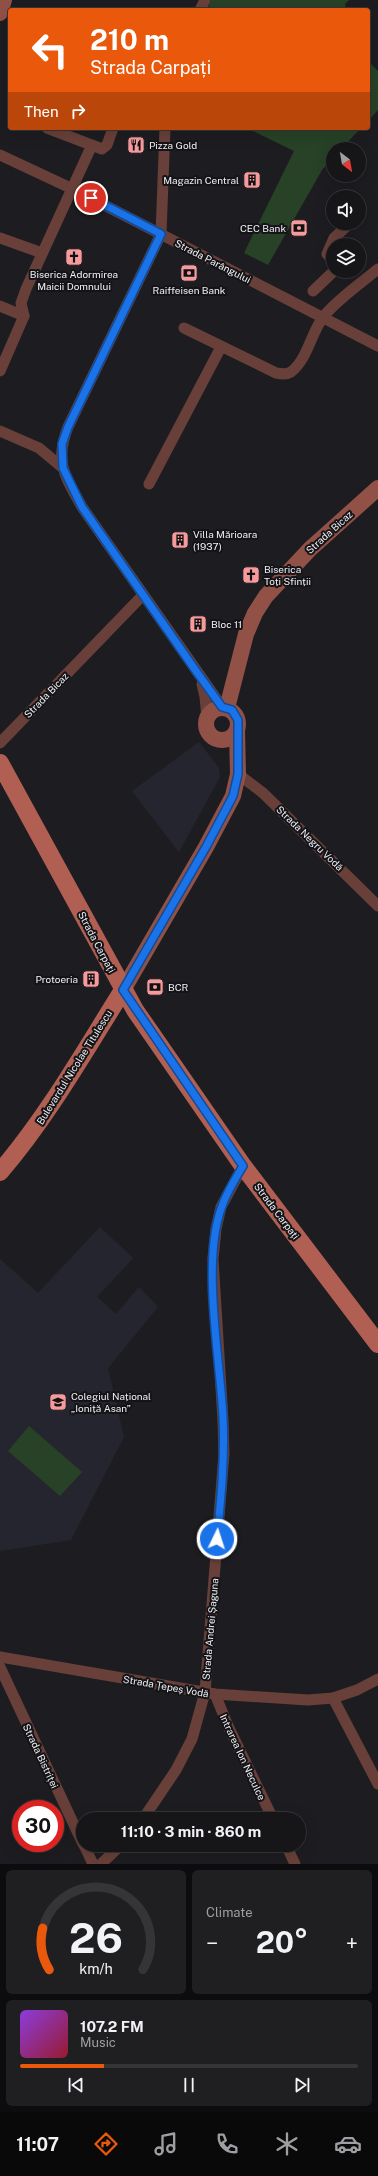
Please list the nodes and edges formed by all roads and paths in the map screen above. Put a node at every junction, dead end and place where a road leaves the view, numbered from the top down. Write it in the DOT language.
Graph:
graph roads {
  1 [pos="4,0"];
  2 [pos="0,13"];
  3 [pos="52,130"];
  4 [pos="112,130"];
  5 [pos="165,130"];
  6 [pos="92,145"];
  7 [pos="1,157"];
  8 [pos="72,189"];
  9 [pos="343,230"];
  10 [pos="161,234"];
  11 [pos="0,238"];
  12 [pos="334,238"];
  13 [pos="42,253"];
  14 [pos="378,269"];
  15 [pos="327,278"];
  16 [pos="313,291"];
  17 [pos="0,306"];
  18 [pos="24,316"];
  19 [pos="324,317"];
  20 [pos="184,328"];
  21 [pos="221,346"];
  22 [pos="378,346"];
  23 [pos="5,348"];
  24 [pos="0,371"];
  25 [pos="0,431"];
  26 [pos="63,468"];
  27 [pos="149,484"];
  28 [pos="378,488"];
  29 [pos="143,595"];
  30 [pos="196,671"];
  31 [pos="224,708"];
  32 [pos="207,718"];
  33 [pos="237,730"];
  34 [pos="218,740"];
  35 [pos="0,743"];
  36 [pos="0,763"];
  37 [pos="238,770"];
  38 [pos="378,906"];
  39 [pos="123,990"];
  40 [pos="243,1166"];
  41 [pos="0,1172"];
  42 [pos="378,1344"];
  43 [pos="0,1657"];
  44 [pos="0,1667"];
  45 [pos="378,1679"];
  46 [pos="210,1693"];
  47 [pos="333,1698"];
  48 [pos="378,1784"];
  49 [pos="148,1812"];
  50 [pos="270,1812"];
  51 [pos="76,1829"];
  52 [pos="87,1852"];
  53 [pos="114,1852"];
  54 [pos="289,1852"];
  55 [pos="93,1864"];
  56 [pos="101,1864"];
  57 [pos="295,1864"];
  1 -- 2 [label="main road"];
  3 -- 6 [label="street"];
  4 -- 6 [label="street"];
  5 -- 10 [label="street"];
  6 -- 8 [label="street"];
  7 -- 8 [label="street, Strada Parângului"];
  8 -- 10 [label="street, Strada Parângului"];
  8 -- 13 [label="street"];
  9 -- 12 [label="street"];
  10 -- 19 [label="street, Strada Parângului"];
  10 -- 26 [label="street"];
  11 -- 13 [label="street"];
  13 -- 18 [label="street"];
  14 -- 19 [label="street"];
  15 -- 16 [label="street"];
  17 -- 18 [label="street"];
  18 -- 23 [label="street"];
  19 -- 21 [label="street"];
  19 -- 22 [label="street, Strada Parângului"];
  20 -- 21 [label="street"];
  21 -- 27 [label="street"];
  23 -- 24 [label="street"];
  25 -- 26 [label="street"];
  26 -- 29 [label="street"];
  28 -- 31 [label="main road, Strada Bicaz"];
  29 -- 30 [label="street"];
  29 -- 35 [label="street, Strada Bicaz"];
  30 -- 31 [label="street"];
  30 -- 32 [label="street"];
  31 -- 32 [label="main road"];
  31 -- 33 [label="main road"];
  32 -- 34 [label="main road"];
  33 -- 34 [label="main road"];
  33 -- 37 [label="main road, Bulevardul Nicolae Titulescu"];
  34 -- 37 [label="main road"];
  36 -- 39 [label="main road, Strada Carpați"];
  37 -- 38 [label="street, Strada Negru Vodă"];
  37 -- 39 [label="main road, Bulevardul Nicolae Titulescu"];
  39 -- 40 [label="main road, Strada Carpați"];
  39 -- 41 [label="main road, Bulevardul Nicolae Titulescu"];
  40 -- 42 [label="main road, Strada Carpați"];
  40 -- 46 [label="street, Strada Andrei Șaguna"];
  43 -- 46 [label="street, Strada Țepeș Vodă"];
  44 -- 51 [label="street, Strada Bistriței"];
  45 -- 47 [label="street, Strada Țepeș Vodă"];
  46 -- 47 [label="street, Strada Țepeș Vodă"];
  46 -- 49 [label="street, Strada Andrei Șaguna"];
  46 -- 50 [label="street, Intrarea Ion Neculce"];
  47 -- 48 [label="street"];
  52 -- 55 [label="street, Strada Bistriței"];
  53 -- 56 [label="street"];
  54 -- 57 [label="street"];
}
